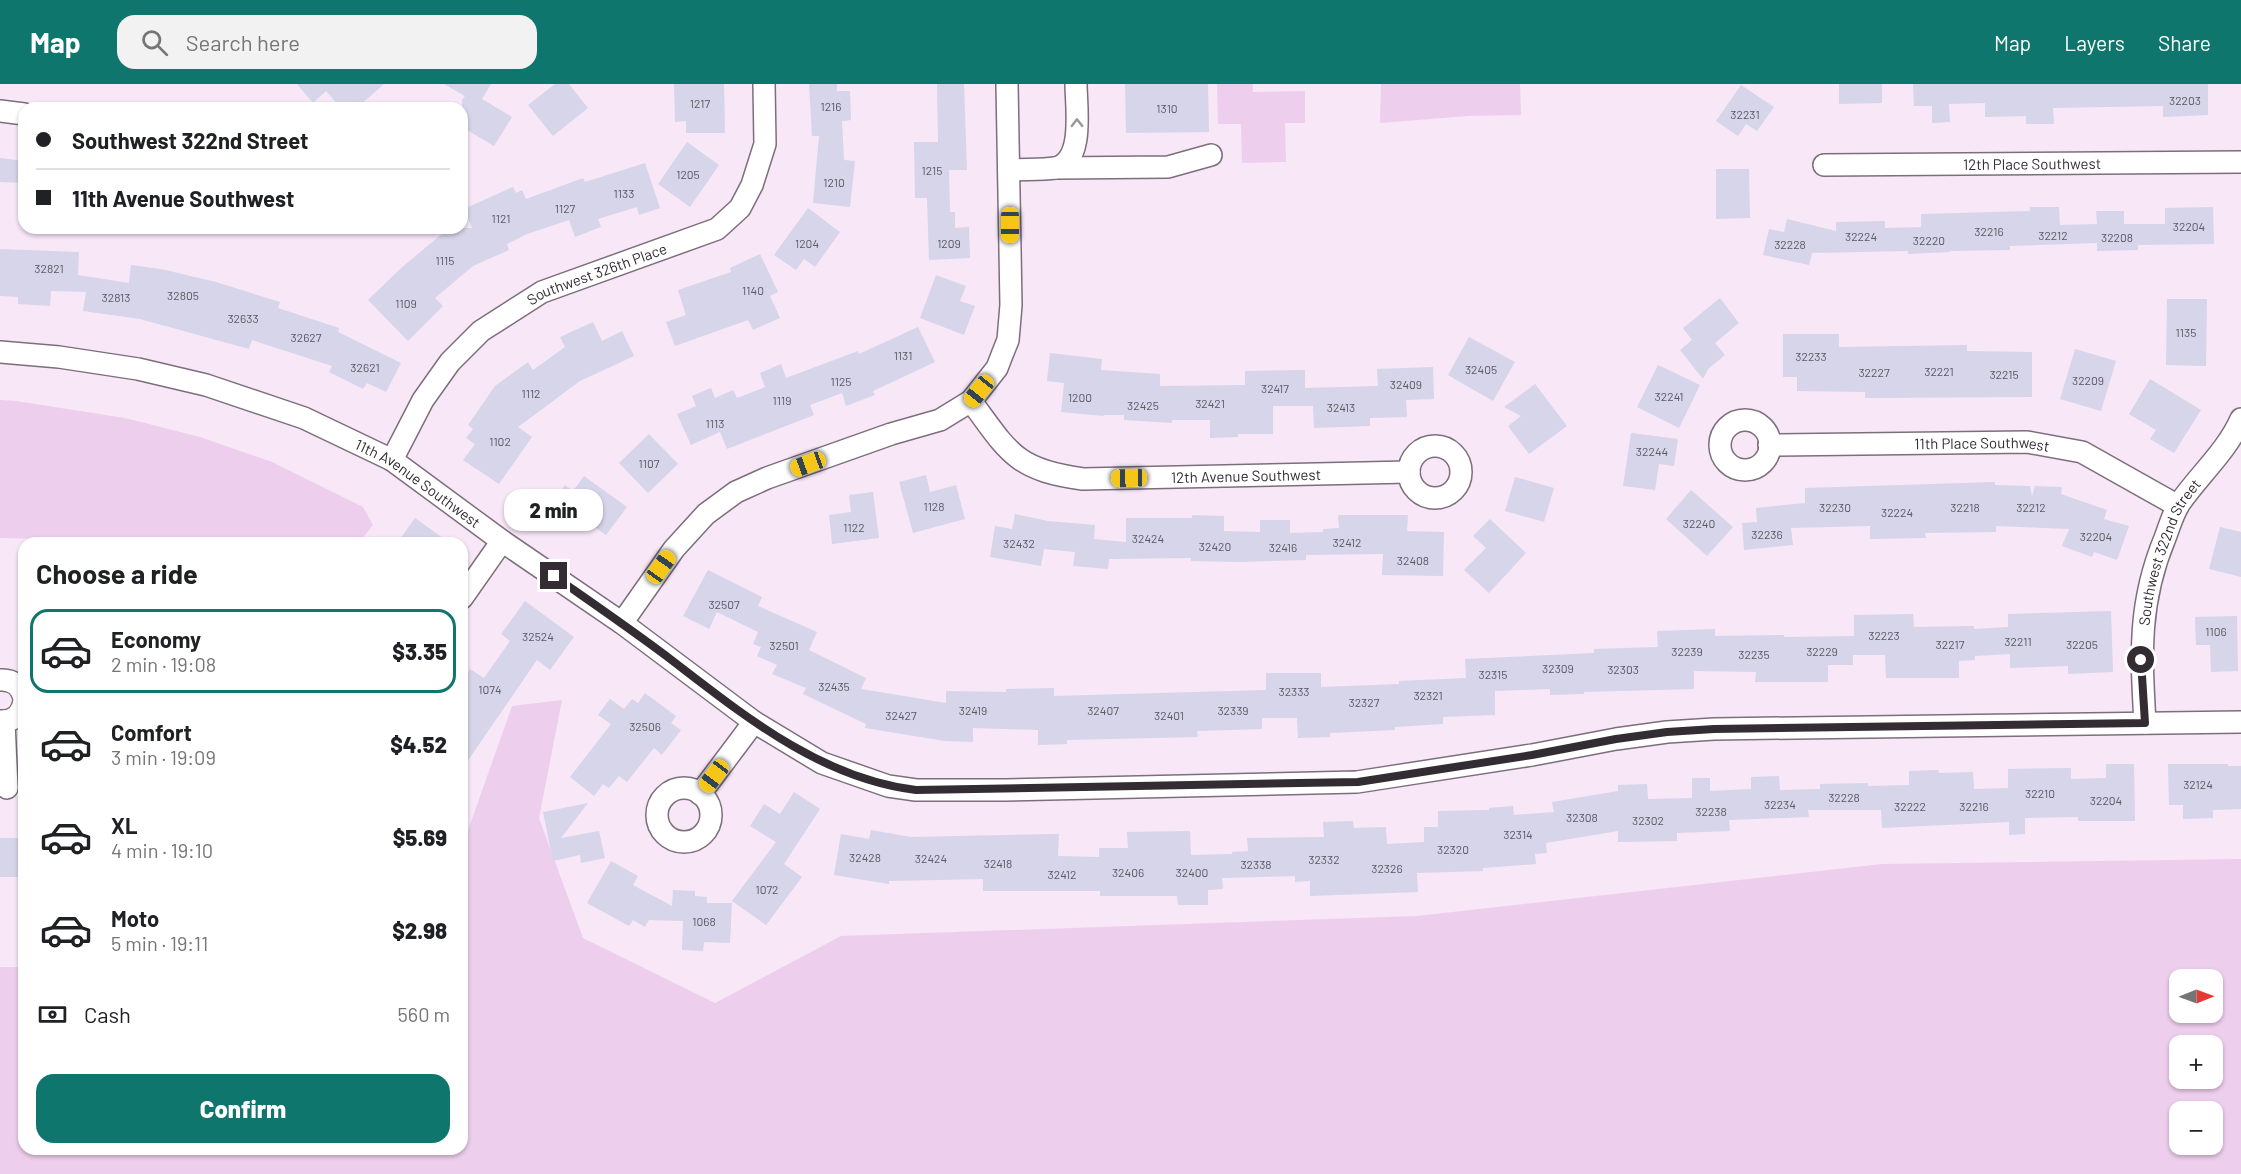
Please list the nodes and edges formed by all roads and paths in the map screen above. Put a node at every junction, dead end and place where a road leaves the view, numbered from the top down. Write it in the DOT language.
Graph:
graph roads {
  1 [pos="764,84"];
  2 [pos="1006,84"];
  3 [pos="1076,84"];
  4 [pos="0,111"];
  5 [pos="18,113"];
  6 [pos="1211,155"];
  7 [pos="2241,162"];
  8 [pos="1824,165"];
  9 [pos="1056,168"];
  10 [pos="1009,170"];
  11 [pos="0,352"];
  12 [pos="971,401"];
  13 [pos="2238,429"];
  14 [pos="1769,445"];
  15 [pos="392,460"];
  16 [pos="1408,472"];
  17 [pos="2178,506"];
  18 [pos="502,541"];
  19 [pos="468,589"];
  20 [pos="622,623"];
  21 [pos="0,680"];
  22 [pos="18,686"];
  23 [pos="18,715"];
  24 [pos="2,721"];
  25 [pos="754,722"];
  26 [pos="2145,723"];
  27 [pos="2241,723"];
  28 [pos="10,788"];
  29 [pos="700,794"];
  1 -- 15 [label="street, Southwest 326th Place"];
  2 -- 10 [label="street"];
  9 -- 3 [label="street, one-way"];
  4 -- 5 [label="street"];
  6 -- 9 [label="street"];
  7 -- 8 [label="street, 12th Place Southwest"];
  9 -- 10 [label="street"];
  10 -- 12 [label="street"];
  11 -- 15 [label="street, 11th Avenue Southwest"];
  12 -- 16 [label="street, 12th Avenue Southwest"];
  12 -- 20 [label="street"];
  13 -- 17 [label="street, Southwest 322nd Street"];
  14 -- 17 [label="street, 11th Place Southwest"];
  15 -- 18 [label="street, 11th Avenue Southwest"];
  17 -- 26 [label="street, Southwest 322nd Street"];
  18 -- 19 [label="street"];
  18 -- 20 [label="street, 11th Avenue Southwest"];
  20 -- 25 [label="street, 11th Avenue Southwest"];
  21 -- 22 [label="street"];
  23 -- 24 [label="street"];
  24 -- 28 [label="street"];
  25 -- 26 [label="street, 11th Avenue Southwest"];
  25 -- 29 [label="street"];
  26 -- 27 [label="street, 11th Avenue Southwest"];
}
